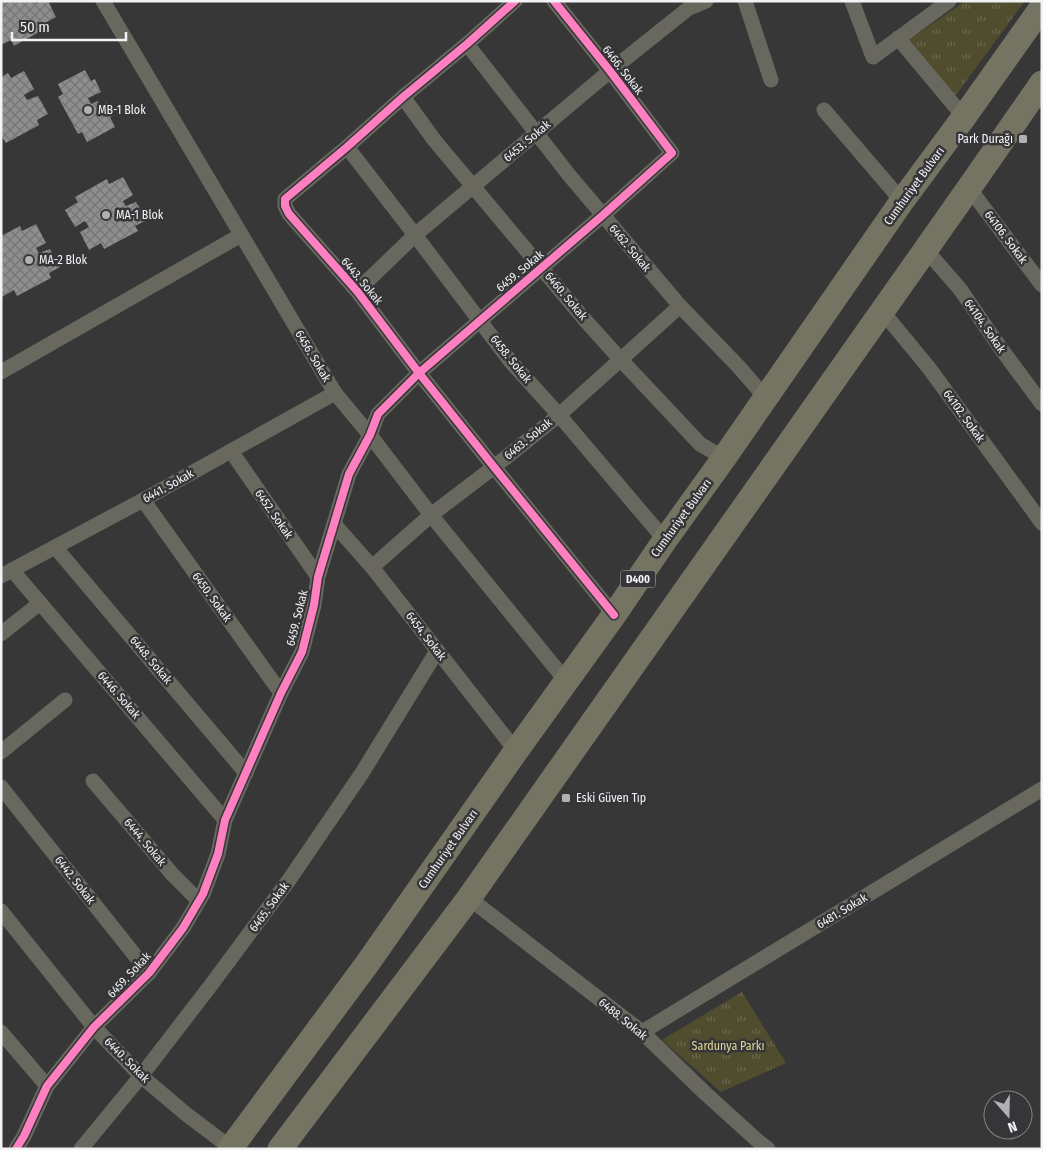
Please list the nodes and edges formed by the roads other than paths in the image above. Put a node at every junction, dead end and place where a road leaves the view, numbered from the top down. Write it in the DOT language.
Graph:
graph roads {
  1 [pos="103,1"];
  2 [pos="515,1"];
  3 [pos="554,1"];
  4 [pos="706,1"];
  5 [pos="745,1"];
  6 [pos="852,1"];
  7 [pos="949,1"];
  8 [pos="688,5"];
  9 [pos="1042,7"];
  10 [pos="898,38"];
  11 [pos="467,44"];
  12 [pos="610,71"];
  13 [pos="771,80"];
  14 [pos="1042,82"];
  15 [pos="403,96"];
  16 [pos="824,110"];
  17 [pos="964,117"];
  18 [pos="536,133"];
  19 [pos="347,147"];
  20 [pos="672,153"];
  21 [pos="473,185"];
  22 [pos="970,188"];
  23 [pos="902,201"];
  24 [pos="603,215"];
  25 [pos="415,234"];
  26 [pos="241,235"];
  27 [pos="926,250"];
  28 [pos="542,268"];
  29 [pos="1042,285"];
  30 [pos="357,291"];
  31 [pos="680,306"];
  32 [pos="882,311"];
  33 [pos="480,320"];
  34 [pos="621,360"];
  35 [pos="1,372"];
  36 [pos="419,373"];
  37 [pos="334,393"];
  38 [pos="765,397"];
  39 [pos="1042,404"];
  40 [pos="559,415"];
  41 [pos="370,435"];
  42 [pos="231,451"];
  43 [pos="724,458"];
  44 [pos="494,467"];
  45 [pos="143,500"];
  46 [pos="431,515"];
  47 [pos="1042,523"];
  48 [pos="334,524"];
  49 [pos="664,540"];
  50 [pos="55,547"];
  51 [pos="372,567"];
  52 [pos="7,573"];
  53 [pos="318,577"];
  54 [pos="40,603"];
  55 [pos="614,615"];
  56 [pos="1,634"];
  57 [pos="438,651"];
  58 [pos="566,681"];
  59 [pos="280,693"];
  60 [pos="65,700"];
  61 [pos="516,751"];
  62 [pos="1,752"];
  63 [pos="246,773"];
  64 [pos="93,781"];
  65 [pos="1,787"];
  66 [pos="1042,789"];
  67 [pos="225,820"];
  68 [pos="469,898"];
  69 [pos="199,901"];
  70 [pos="1,911"];
  71 [pos="149,973"];
  72 [pos="94,1026"];
  73 [pos="1,1032"];
  74 [pos="642,1032"];
  75 [pos="141,1076"];
  76 [pos="47,1086"];
  77 [pos="758,1146"];
  78 [pos="231,1148"];
  79 [pos="16,1149"];
  80 [pos="80,1149"];
  81 [pos="280,1149"];
  1 -- 26 [label="street, 6456. Sokak"];
  2 -- 11 [label="street, 6443. Sokak"];
  3 -- 12 [label="street, 6466. Sokak"];
  4 -- 8 [label="street, 6453. Sokak"];
  5 -- 13 [label="street"];
  6 -- 10 [label="street"];
  7 -- 10 [label="street"];
  8 -- 12 [label="street, 6453. Sokak"];
  9 -- 17 [label="highway, Cumhuriyet Bulvarı / D400"];
  10 -- 17 [label="street"];
  11 -- 15 [label="street, 6443. Sokak"];
  11 -- 18 [label="street, 6462. Sokak"];
  12 -- 18 [label="street, 6453. Sokak"];
  12 -- 20 [label="street, 6466. Sokak"];
  14 -- 22 [label="highway"];
  15 -- 19 [label="street, 6443. Sokak"];
  15 -- 21 [label="street, 6460. Sokak"];
  16 -- 23 [label="street"];
  17 -- 23 [label="highway, Cumhuriyet Bulvarı / D400"];
  18 -- 21 [label="street, 6453. Sokak"];
  18 -- 24 [label="street, 6462. Sokak"];
  19 -- 25 [label="street, 6458. Sokak"];
  19 -- 30 [label="street, 6443. Sokak"];
  20 -- 24 [label="street, 6459. Sokak"];
  21 -- 25 [label="street, 6453. Sokak"];
  21 -- 28 [label="street, 6460. Sokak"];
  22 -- 27 [label="highway"];
  22 -- 29 [label="street, 64106. Sokak"];
  23 -- 38 [label="highway, Cumhuriyet Bulvarı / D400"];
  24 -- 28 [label="street, 6459. Sokak"];
  24 -- 31 [label="street, 6462. Sokak"];
  25 -- 30 [label="street, 6453. Sokak"];
  25 -- 33 [label="street, 6458. Sokak"];
  26 -- 35 [label="street"];
  26 -- 37 [label="street, 6456. Sokak"];
  27 -- 32 [label="highway"];
  27 -- 39 [label="street, 64104. Sokak"];
  28 -- 33 [label="street, 6459. Sokak"];
  28 -- 34 [label="street, 6460. Sokak"];
  30 -- 36 [label="street, 6443. Sokak"];
  31 -- 34 [label="street, 6463. Sokak"];
  31 -- 38 [label="street, 6462. Sokak"];
  32 -- 47 [label="street, 64102. Sokak"];
  32 -- 68 [label="highway"];
  33 -- 36 [label="street, 6459. Sokak"];
  33 -- 40 [label="street, 6458. Sokak"];
  34 -- 40 [label="street, 6463. Sokak"];
  34 -- 43 [label="street, 6460. Sokak"];
  36 -- 41 [label="street, 6459. Sokak"];
  36 -- 44 [label="street, 6443. Sokak"];
  37 -- 41 [label="street, 6456. Sokak"];
  37 -- 42 [label="street, 6441. Sokak"];
  38 -- 43 [label="highway, Cumhuriyet Bulvarı / D400"];
  40 -- 44 [label="street, 6463. Sokak"];
  40 -- 49 [label="street, 6458. Sokak"];
  41 -- 46 [label="street, 6456. Sokak"];
  41 -- 48 [label="street, 6459. Sokak"];
  42 -- 45 [label="street, 6441. Sokak"];
  42 -- 53 [label="street, 6452. Sokak"];
  43 -- 49 [label="highway, Cumhuriyet Bulvarı / D400"];
  44 -- 46 [label="street, 6463. Sokak"];
  44 -- 55 [label="street, 6443. Sokak"];
  45 -- 50 [label="street, 6441. Sokak"];
  45 -- 59 [label="street, 6450. Sokak"];
  46 -- 51 [label="street, 6463. Sokak"];
  46 -- 58 [label="street, 6456. Sokak"];
  48 -- 51 [label="street, 6454. Sokak"];
  48 -- 53 [label="street, 6459. Sokak"];
  49 -- 55 [label="highway, Cumhuriyet Bulvarı / D400"];
  50 -- 52 [label="street, 6441. Sokak"];
  50 -- 63 [label="street, 6448. Sokak"];
  51 -- 57 [label="street, 6454. Sokak"];
  52 -- 54 [label="street, 6446. Sokak"];
  53 -- 59 [label="street, 6459. Sokak"];
  54 -- 56 [label="street"];
  54 -- 67 [label="street, 6446. Sokak"];
  55 -- 58 [label="highway, Cumhuriyet Bulvarı / D400"];
  57 -- 61 [label="street, 6454. Sokak"];
  57 -- 75 [label="street, 6465. Sokak"];
  58 -- 61 [label="highway, Cumhuriyet Bulvarı / D400"];
  59 -- 63 [label="street, 6459. Sokak"];
  60 -- 62 [label="street"];
  61 -- 78 [label="highway, Cumhuriyet Bulvarı / D400"];
  63 -- 67 [label="street, 6459. Sokak"];
  64 -- 69 [label="street, 6444. Sokak"];
  65 -- 71 [label="street, 6442. Sokak"];
  66 -- 74 [label="street, 6481. Sokak"];
  67 -- 69 [label="street, 6459. Sokak"];
  68 -- 74 [label="street, 6488. Sokak"];
  68 -- 81 [label="highway"];
  69 -- 71 [label="street, 6459. Sokak"];
  70 -- 72 [label="street, 6440. Sokak"];
  71 -- 72 [label="street, 6459. Sokak"];
  72 -- 75 [label="street, 6440. Sokak"];
  72 -- 76 [label="street, 6459. Sokak"];
  73 -- 76 [label="street"];
  74 -- 77 [label="street, 6488. Sokak"];
  75 -- 78 [label="street, 6440. Sokak"];
  75 -- 80 [label="street, 6465. Sokak"];
  76 -- 79 [label="street, 6459. Sokak"];
}
